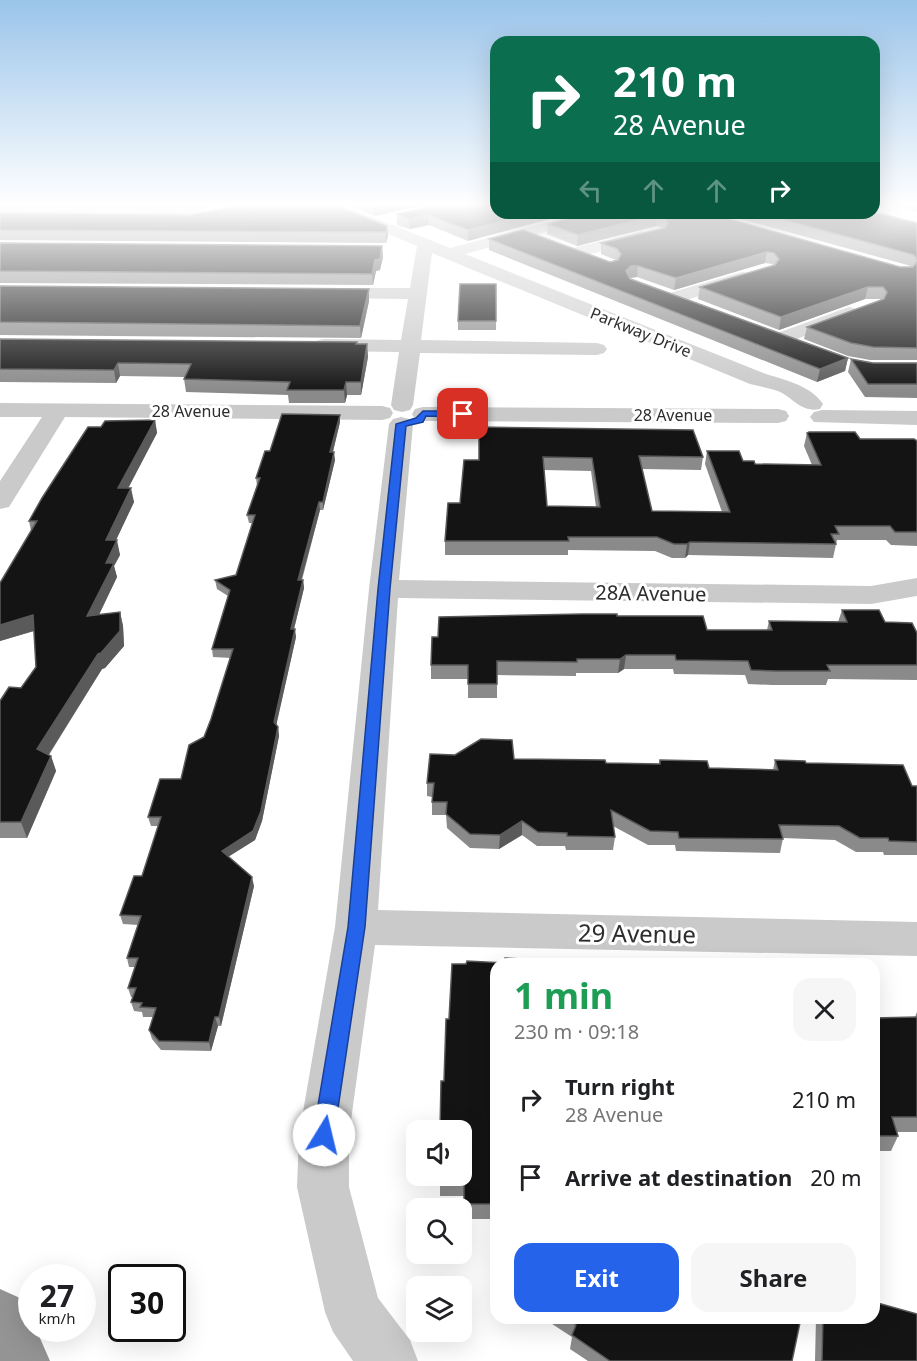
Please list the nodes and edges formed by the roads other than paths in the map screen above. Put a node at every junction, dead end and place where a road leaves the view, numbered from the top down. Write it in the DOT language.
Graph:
graph roads {
  1 [pos="421,267"];
  2 [pos="477,267"];
  3 [pos="756,273"];
  4 [pos="304,292"];
  5 [pos="417,294"];
  6 [pos="863,308"];
  7 [pos="702,310"];
  8 [pos="705,337"];
  9 [pos="303,345"];
  10 [pos="410,346"];
  11 [pos="677,346"];
  12 [pos="597,349"];
  13 [pos="811,351"];
  14 [pos="758,379"];
  15 [pos="778,409"];
  16 [pos="0,410"];
  17 [pos="817,410"];
  18 [pos="57,411"];
  19 [pos="402,414"];
  20 [pos="917,418"];
  21 [pos="0,501"];
  22 [pos="917,587"];
  23 [pos="384,589"];
  24 [pos="356,927"];
  25 [pos="917,939"];
  26 [pos="0,1318"];
  27 [pos="21,1361"];
  28 [pos="389,1361"];
  1 -- 5 [label="street"];
  2 -- 11 [label="street, Parkway Drive"];
  3 -- 7 [label="street"];
  4 -- 5 [label="street"];
  5 -- 10 [label="street"];
  6 -- 13 [label="street"];
  8 -- 11 [label="street"];
  9 -- 10 [label="street"];
  10 -- 12 [label="street"];
  10 -- 19 [label="street"];
  11 -- 14 [label="street, Parkway Drive"];
  14 -- 15 [label="street, Parkway Drive"];
  14 -- 17 [label="street, Parkway Drive"];
  15 -- 17 [label="street, 28 Avenue"];
  15 -- 19 [label="street, 28 Avenue"];
  16 -- 18 [label="street, 28 Avenue"];
  17 -- 20 [label="street"];
  18 -- 19 [label="street, 28 Avenue"];
  18 -- 21 [label="street"];
  19 -- 23 [label="street"];
  22 -- 23 [label="street, 28A Avenue"];
  23 -- 24 [label="street"];
  24 -- 25 [label="street, 29 Avenue"];
  24 -- 28 [label="street"];
  26 -- 27 [label="highway"];
}
